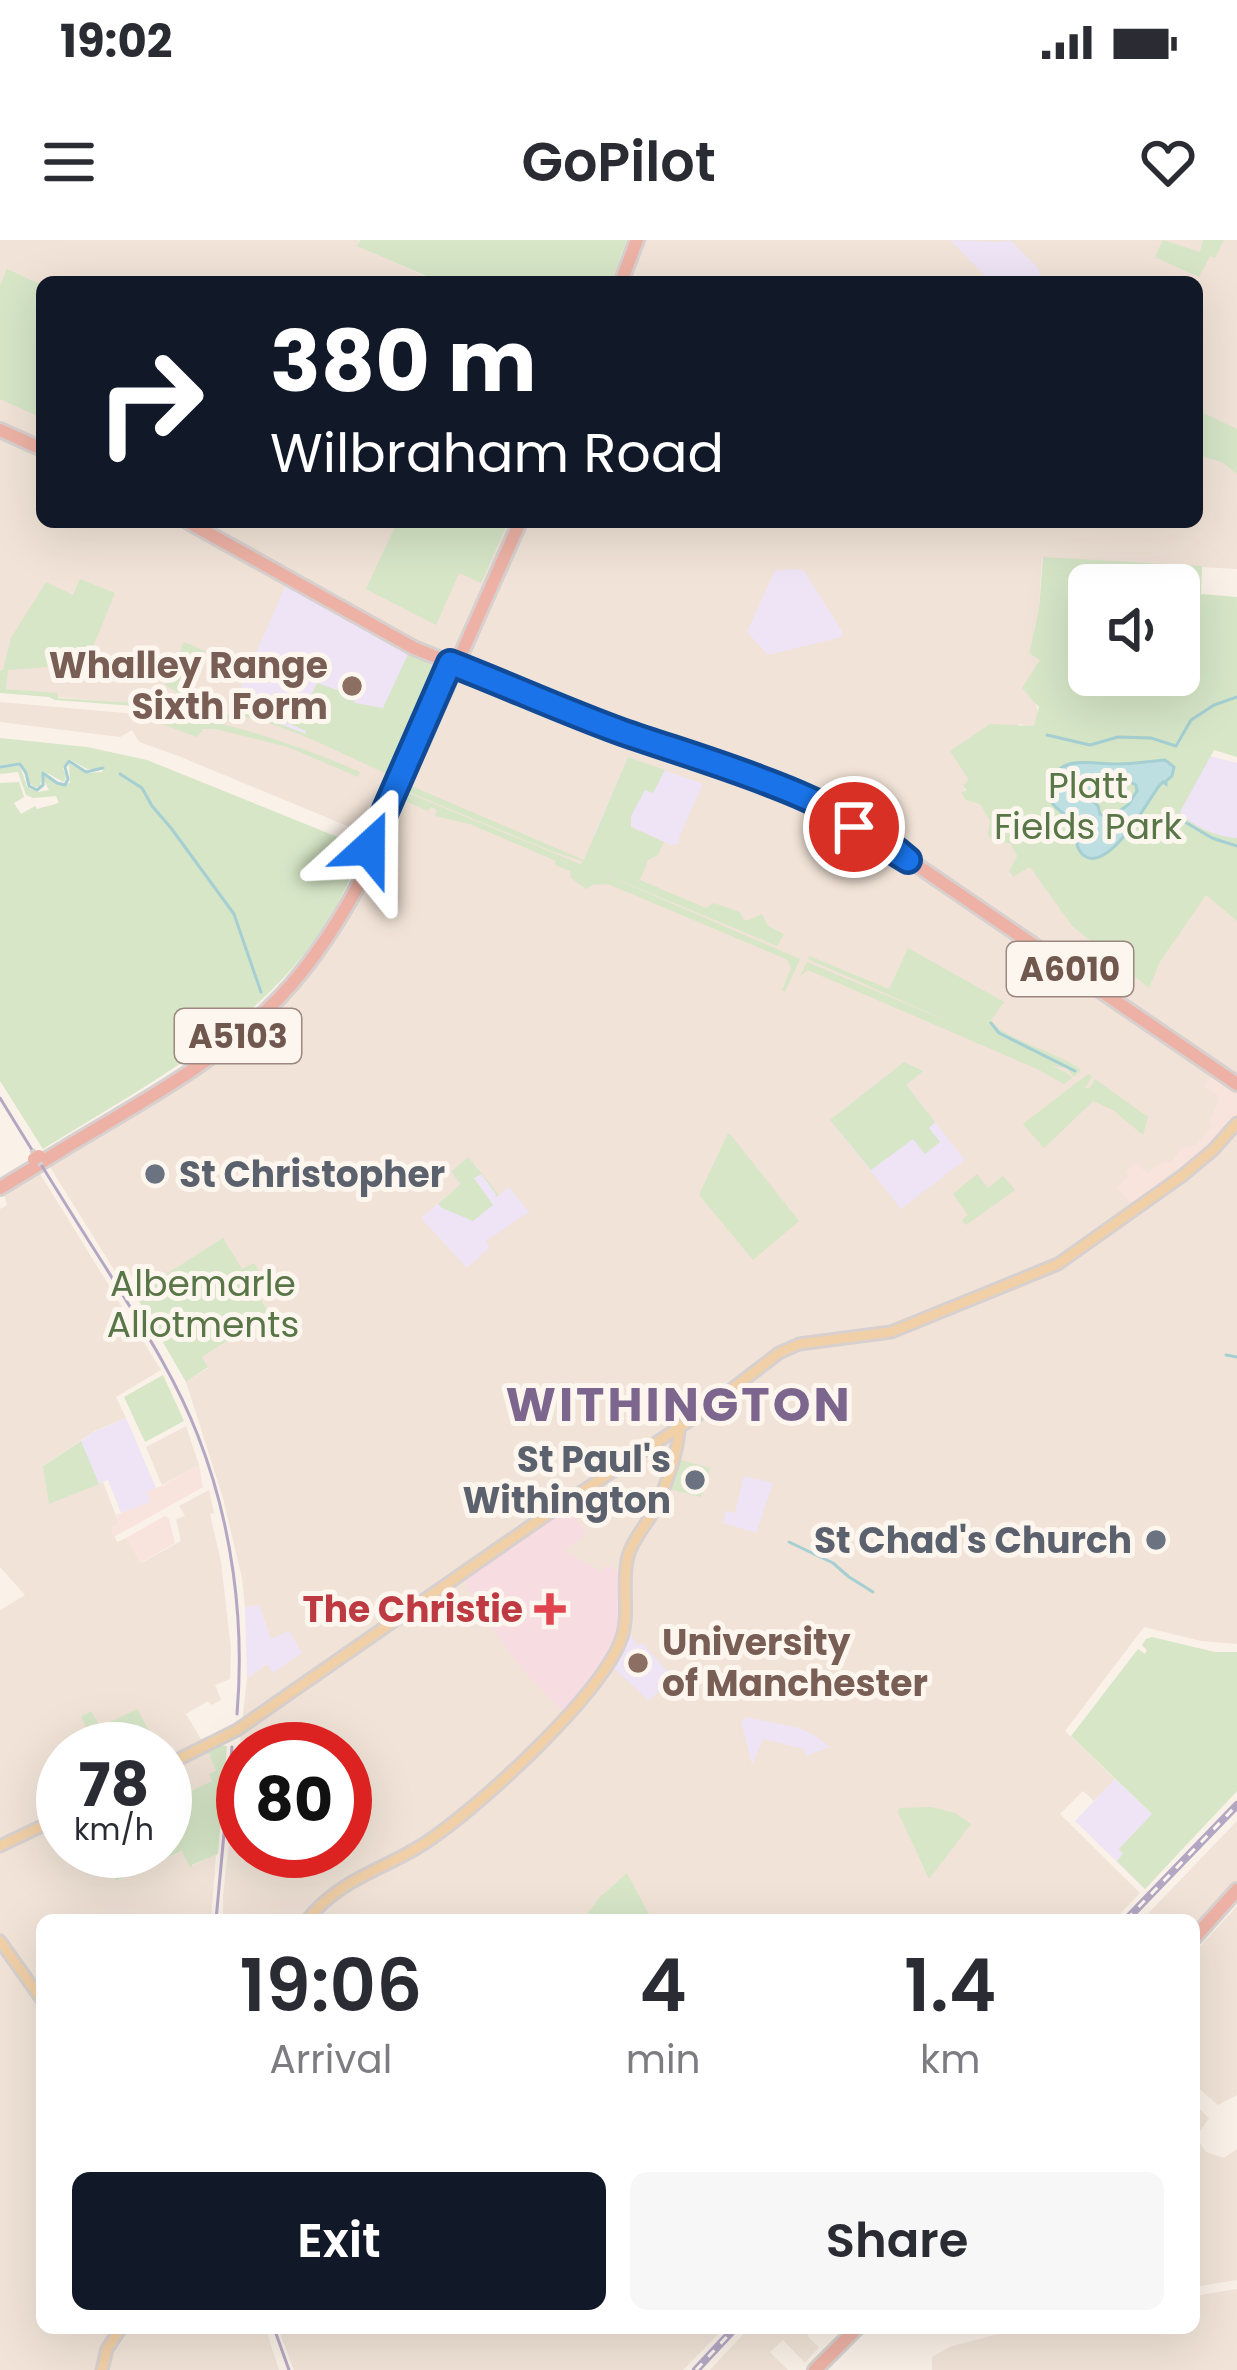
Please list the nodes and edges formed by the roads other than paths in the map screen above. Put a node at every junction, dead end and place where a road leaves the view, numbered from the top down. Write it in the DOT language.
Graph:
graph roads {
  1 [pos="634,240"];
  2 [pos="620,276"];
  3 [pos="0,430"];
  4 [pos="36,446"];
  5 [pos="199,528"];
  6 [pos="514,528"];
  7 [pos="452,666"];
  8 [pos="1235,1081"];
  9 [pos="1237,1124"];
  10 [pos="0,1185"];
  11 [pos="676,1433"];
  12 [pos="192,1752"];
  13 [pos="36,1829"];
  14 [pos="0,1846"];
  15 [pos="1237,1890"];
  16 [pos="1237,1901"];
  17 [pos="313,1914"];
  18 [pos="1200,1931"];
  19 [pos="0,1941"];
  20 [pos="1200,1941"];
  21 [pos="36,1992"];
  22 [pos="117,2334"];
  23 [pos="845,2334"];
  24 [pos="846,2334"];
  25 [pos="810,2368"];
  26 [pos="102,2370"];
  1 -- 2 [label="highway"];
  3 -- 4 [label="highway"];
  5 -- 7 [label="highway, A6010"];
  6 -- 7 [label="highway, A5103"];
  7 -- 8 [label="highway, A6010"];
  7 -- 10 [label="highway, A5103"];
  9 -- 11 [label="main road"];
  11 -- 12 [label="main road"];
  11 -- 17 [label="main road"];
  13 -- 14 [label="main road"];
  15 -- 18 [label="highway"];
  16 -- 20 [label="highway"];
  19 -- 21 [label="main road"];
  22 -- 26 [label="main road"];
  23 -- 25 [label="highway"];
  24 -- 25 [label="highway"];
}
